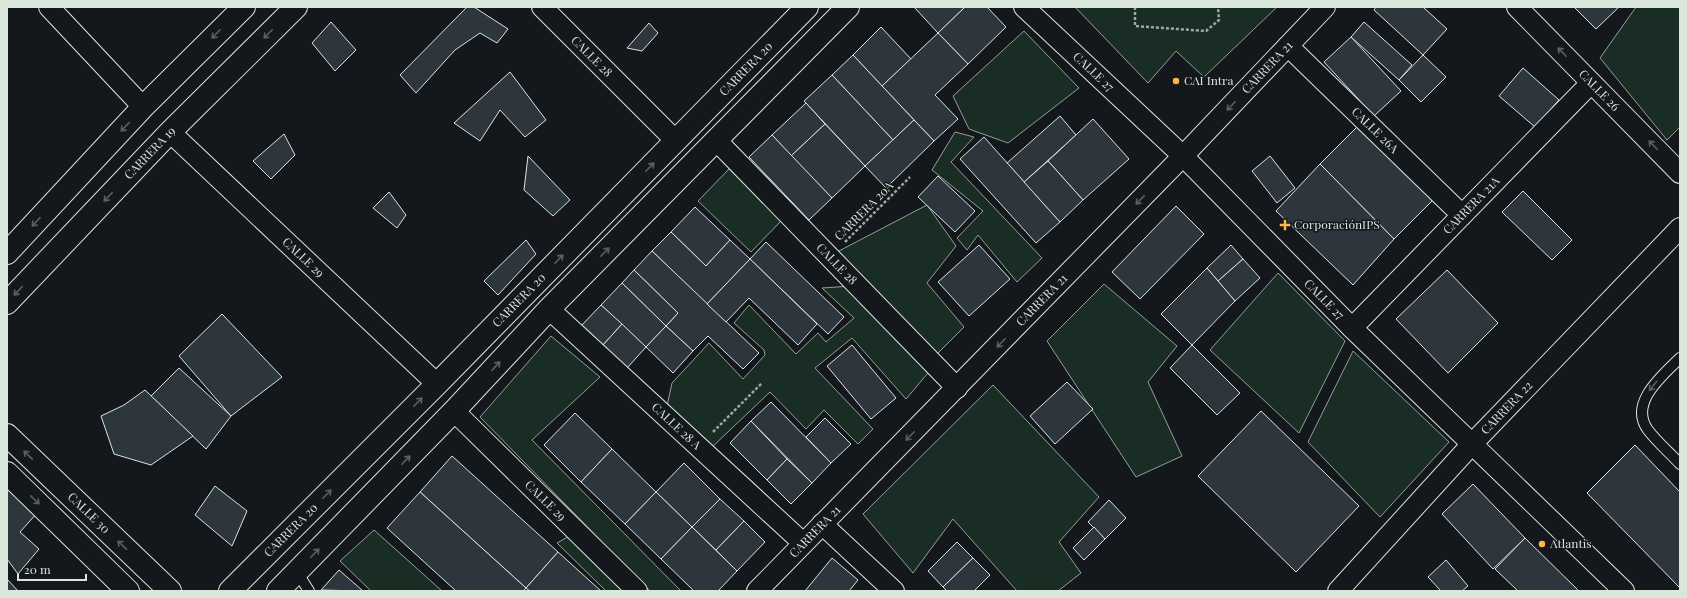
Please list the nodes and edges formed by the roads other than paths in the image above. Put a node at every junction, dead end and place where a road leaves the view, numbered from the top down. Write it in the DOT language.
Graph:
graph roads {
  1 [pos="49,7"];
  2 [pos="244,7"];
  3 [pos="296,7"];
  4 [pos="542,7"];
  5 [pos="807,7"];
  6 [pos="848,7"];
  7 [pos="1024,7"];
  8 [pos="1325,7"];
  9 [pos="1517,7"];
  10 [pos="1288,46"];
  11 [pos="1591,83"];
  12 [pos="143,107"];
  13 [pos="170,132"];
  14 [pos="675,140"];
  15 [pos="716,140"];
  16 [pos="1183,156"];
  17 [pos="1680,173"];
  18 [pos="1462,215"];
  19 [pos="1680,228"];
  20 [pos="7,253"];
  21 [pos="7,303"];
  22 [pos="549,309"];
  23 [pos="1352,328"];
  24 [pos="1680,358"];
  25 [pos="437,384"];
  26 [pos="957,388"];
  27 [pos="454,411"];
  28 [pos="7,435"];
  29 [pos="1472,444"];
  30 [pos="1680,464"];
  31 [pos="7,473"];
  32 [pos="822,524"];
  33 [pos="803,544"];
  34 [pos="297,572"];
  35 [pos="128,591"];
  36 [pos="170,591"];
  37 [pos="230,591"];
  38 [pos="278,591"];
  39 [pos="309,591"];
  40 [pos="638,591"];
  41 [pos="757,591"];
  42 [pos="894,591"];
  43 [pos="1338,591"];
  44 [pos="1624,591"];
  1 -- 12 [label="street"];
  2 -- 12 [label="main road, one-way"];
  3 -- 13 [label="main road, CARRERA 19, one-way"];
  4 -- 14 [label="street, CALLE 28"];
  5 -- 14 [label="main road, CARRERA 20"];
  6 -- 15 [label="main road"];
  7 -- 16 [label="street, CALLE 27"];
  8 -- 10 [label="street, CARRERA 21"];
  11 -- 9 [label="street, CALLE 26, one-way"];
  10 -- 16 [label="street, CARRERA 21, one-way"];
  10 -- 18 [label="street, CALLE 26A"];
  17 -- 11 [label="street, CALLE 26, one-way"];
  11 -- 18 [label="street, CARRERA 21A"];
  12 -- 20 [label="main road, one-way"];
  13 -- 21 [label="main road, CARRERA 19, one-way"];
  13 -- 25 [label="street, CALLE 29"];
  25 -- 14 [label="main road, CARRERA 20, one-way"];
  22 -- 15 [label="main road, one-way"];
  15 -- 26 [label="street, CALLE 28"];
  16 -- 23 [label="street, CALLE 27"];
  16 -- 26 [label="street, CARRERA 21, one-way"];
  18 -- 23 [label="street, CARRERA 21A"];
  19 -- 29 [label="street, CARRERA 22"];
  27 -- 22 [label="main road, one-way"];
  22 -- 33 [label="street, CALLE 28 A"];
  23 -- 29 [label="street, CALLE 27"];
  24 -- 30 [label="lane, one-way"];
  37 -- 25 [label="main road, CARRERA 20, one-way"];
  26 -- 32 [label="street, CARRERA 21, one-way"];
  34 -- 27 [label="main road, one-way"];
  27 -- 40 [label="street, CALLE 29"];
  36 -- 28 [label="main road, CALLE 30, one-way"];
  29 -- 43 [label="street, CARRERA 22"];
  29 -- 44 [label="street, CALLE 27"];
  31 -- 35 [label="main road, one-way"];
  32 -- 33 [label="street, CARRERA 21"];
  32 -- 42 [label="street"];
  33 -- 41 [label="street, CARRERA 21"];
  34 -- 38 [label="main road"];
  34 -- 39 [label="lane"];
}
